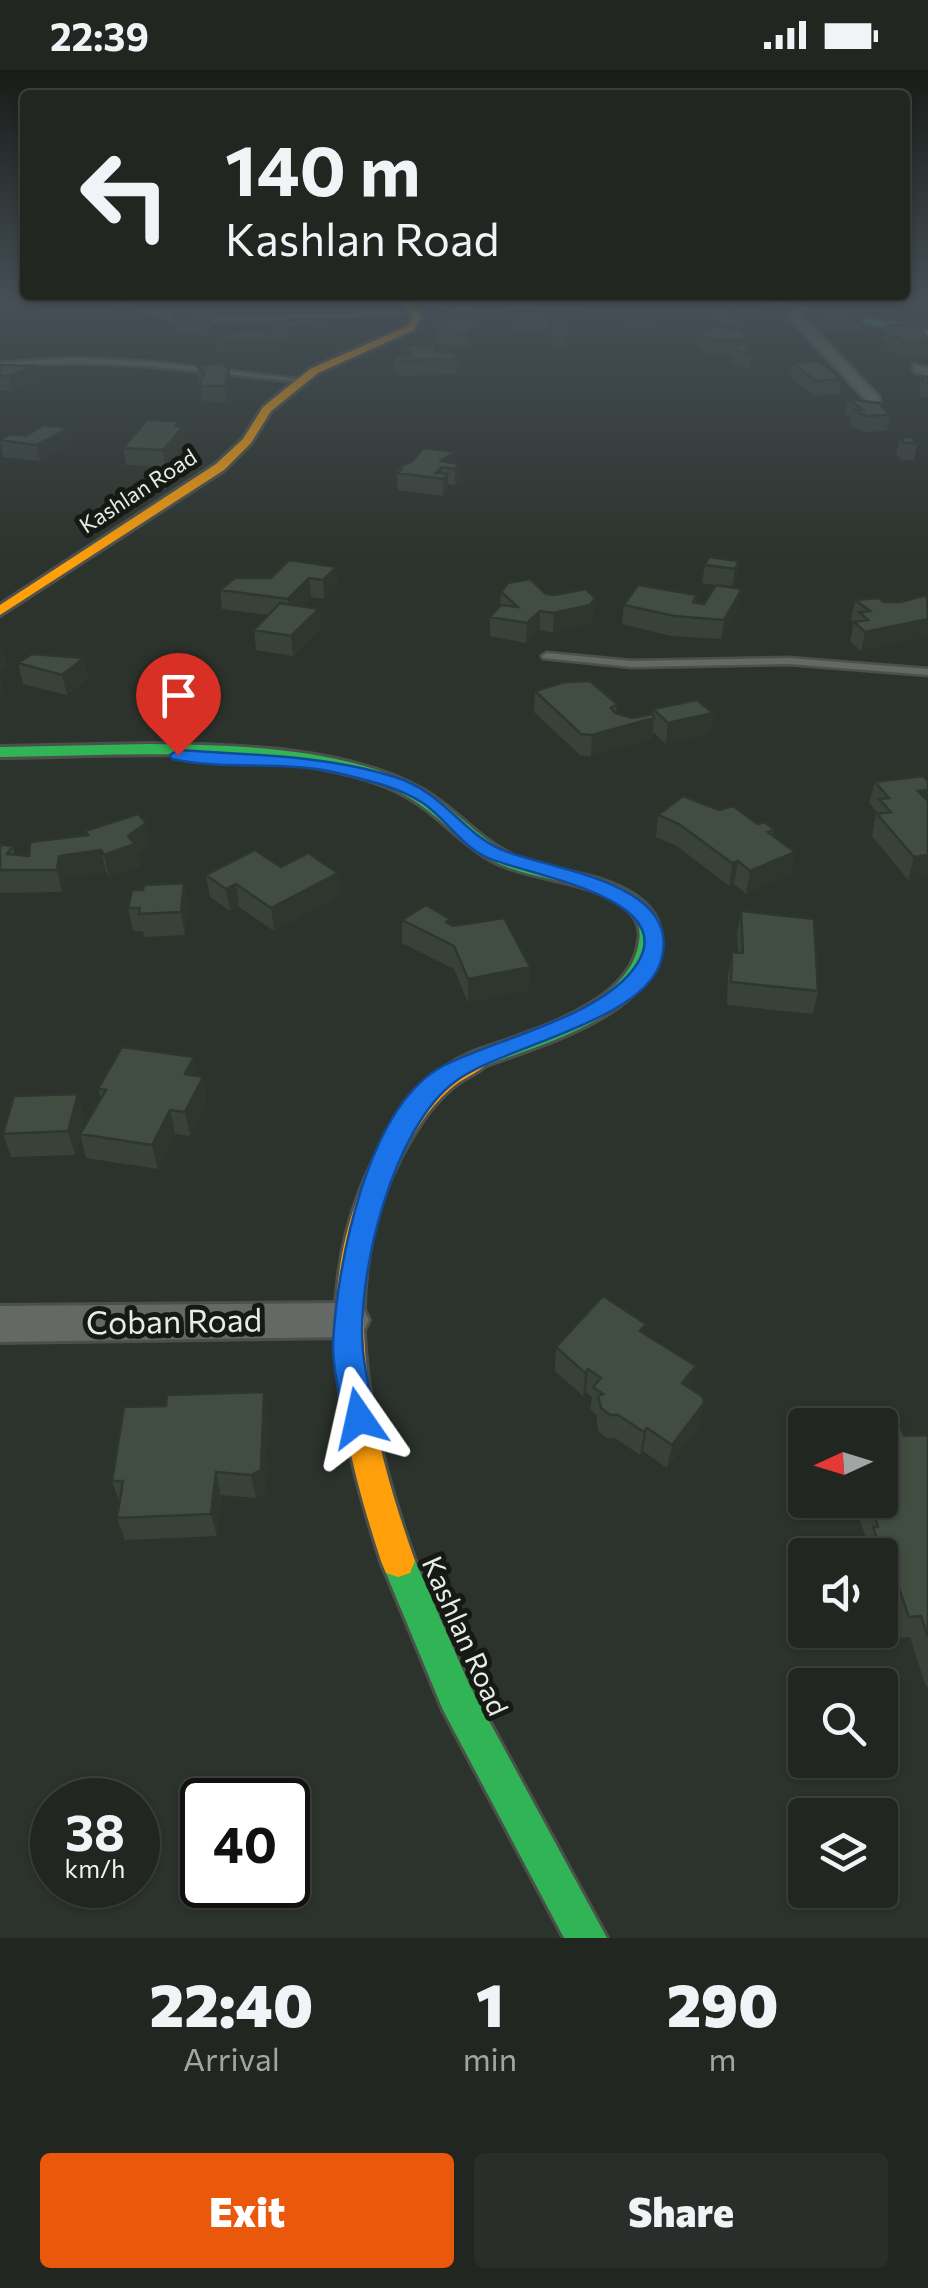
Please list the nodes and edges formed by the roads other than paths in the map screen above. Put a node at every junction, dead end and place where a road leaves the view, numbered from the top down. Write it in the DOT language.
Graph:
graph roads {
  1 [pos="291,389"];
  2 [pos="864,389"];
  3 [pos="874,400"];
  4 [pos="0,610"];
  5 [pos="547,656"];
  6 [pos="928,672"];
  7 [pos="0,752"];
  8 [pos="348,1320"];
  9 [pos="0,1324"];
  10 [pos="586,1938"];
  1 -- 4 [label="street, Kashlan Road"];
  2 -- 3 [label="street"];
  5 -- 6 [label="lane"];
  7 -- 8 [label="street, Kashlan Road"];
  8 -- 9 [label="street, Coban Road"];
  8 -- 10 [label="street, Kashlan Road"];
}
